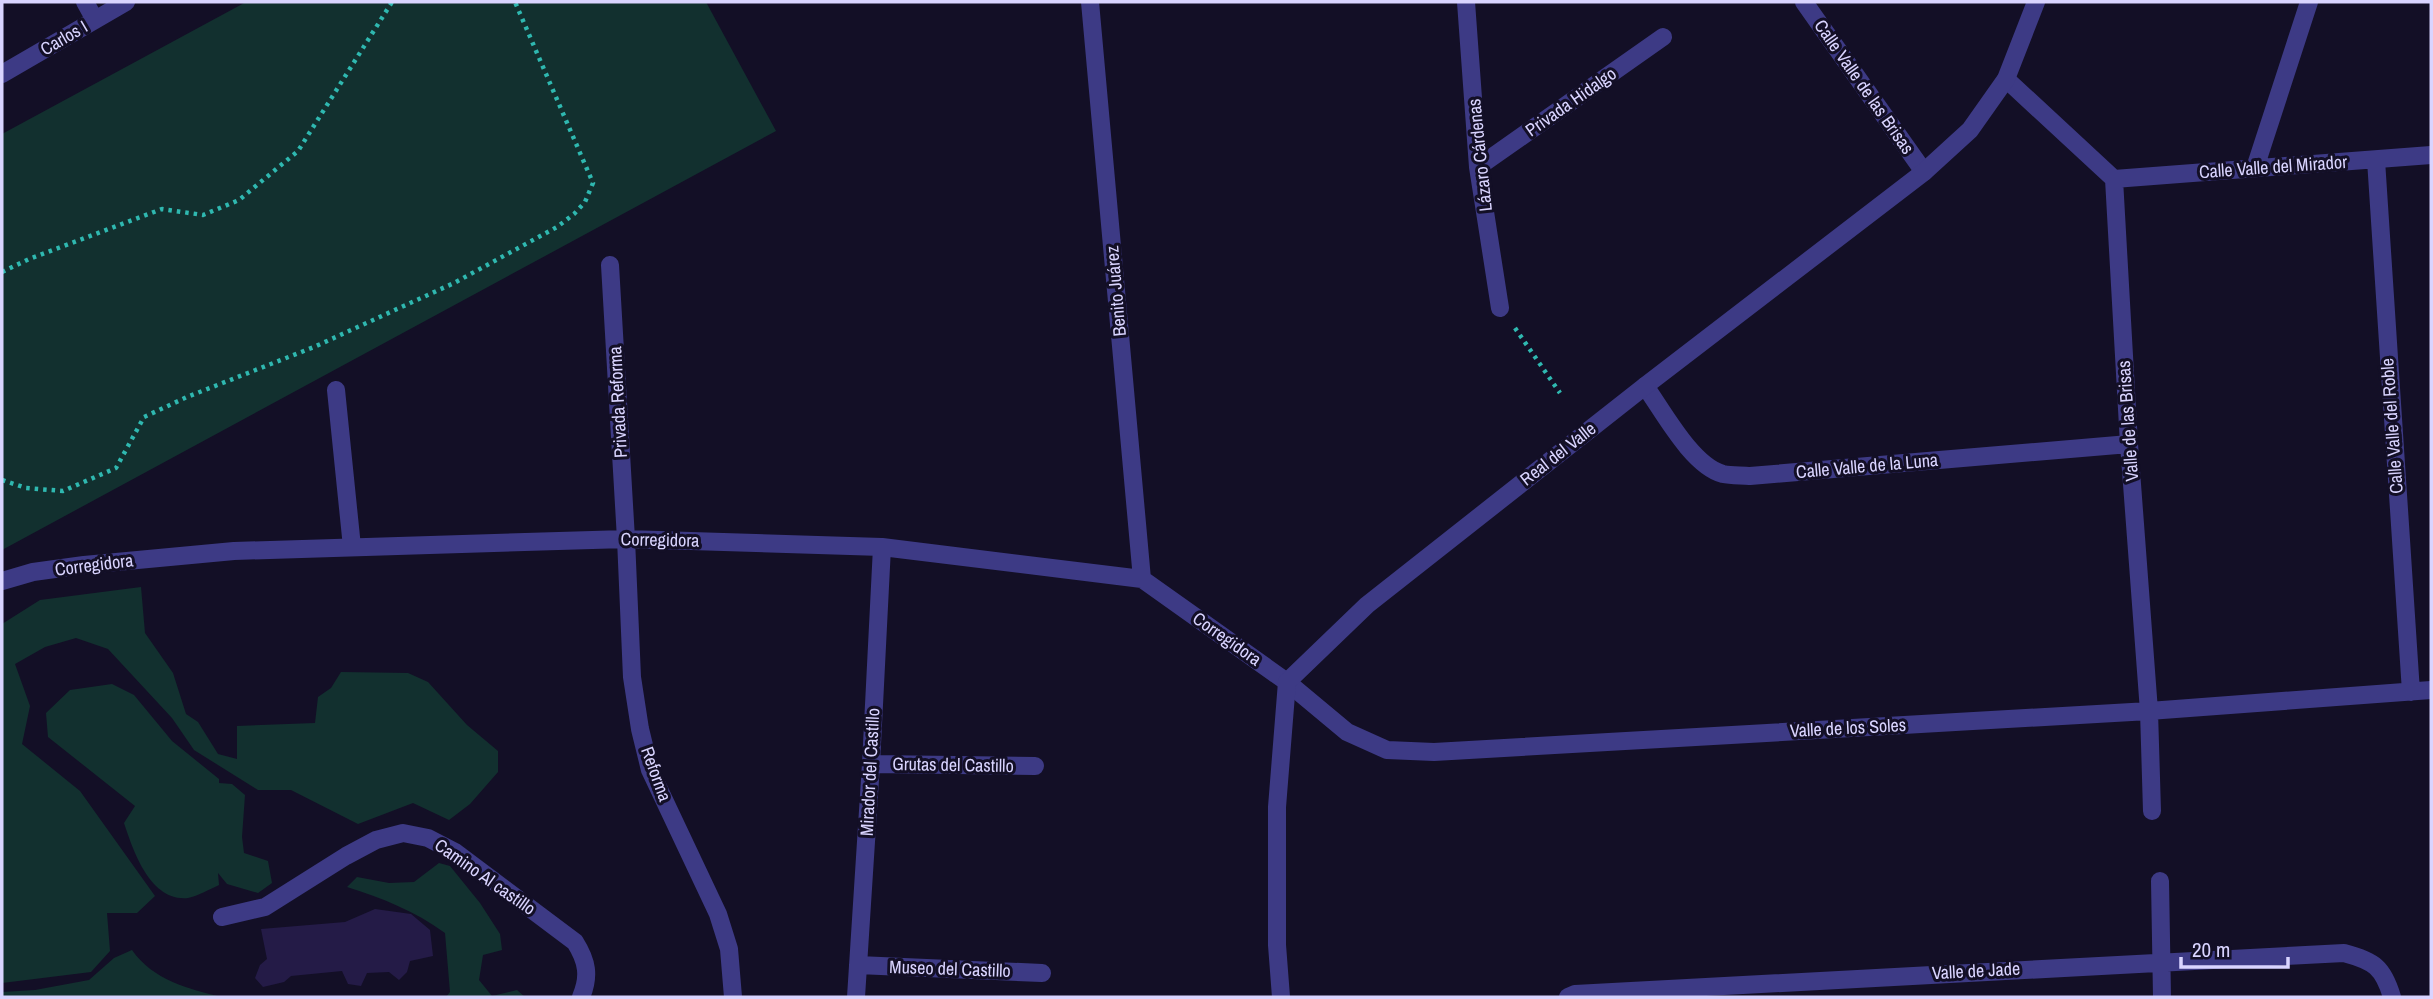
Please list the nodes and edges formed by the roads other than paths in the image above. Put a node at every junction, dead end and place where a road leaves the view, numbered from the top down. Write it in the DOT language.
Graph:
graph roads {
  1 [pos="85,2"];
  2 [pos="126,2"];
  3 [pos="1090,2"];
  4 [pos="1466,2"];
  5 [pos="1804,2"];
  6 [pos="2036,2"];
  7 [pos="2309,2"];
  8 [pos="95,20"];
  9 [pos="1664,37"];
  10 [pos="2,74"];
  11 [pos="2006,79"];
  12 [pos="2431,155"];
  13 [pos="2376,160"];
  14 [pos="1478,167"];
  15 [pos="2255,168"];
  16 [pos="1924,173"];
  17 [pos="2114,179"];
  18 [pos="610,265"];
  19 [pos="1500,308"];
  20 [pos="1645,386"];
  21 [pos="337,390"];
  22 [pos="2129,444"];
  23 [pos="626,538"];
  24 [pos="352,547"];
  25 [pos="882,547"];
  26 [pos="1142,579"];
  27 [pos="2,581"];
  28 [pos="1287,682"];
  29 [pos="2431,690"];
  30 [pos="2411,692"];
  31 [pos="2149,711"];
  32 [pos="872,764"];
  33 [pos="1035,766"];
  34 [pos="2152,811"];
  35 [pos="2160,881"];
  36 [pos="222,917"];
  37 [pos="2162,961"];
  38 [pos="858,965"];
  39 [pos="1042,973"];
  40 [pos="581,997"];
  41 [pos="733,997"];
  42 [pos="856,997"];
  43 [pos="1281,997"];
  44 [pos="1568,997"];
  45 [pos="2162,997"];
  46 [pos="2392,997"];
  1 -- 8 [label="street"];
  2 -- 8 [label="street, Carlos I"];
  3 -- 26 [label="street, Benito Juárez"];
  4 -- 14 [label="street, Lázaro Cárdenas"];
  5 -- 16 [label="street, Calle Valle de las Brisas"];
  6 -- 11 [label="street, Real del Valle"];
  7 -- 15 [label="street"];
  8 -- 10 [label="street, Carlos I"];
  9 -- 14 [label="street, Privada Hidalgo"];
  11 -- 16 [label="street, Real del Valle"];
  11 -- 17 [label="street"];
  12 -- 13 [label="street, Calle Valle del Mirador"];
  13 -- 15 [label="street, Calle Valle del Mirador"];
  13 -- 30 [label="street, Calle Valle del Roble"];
  14 -- 19 [label="street, Lázaro Cárdenas"];
  15 -- 17 [label="street, Calle Valle del Mirador"];
  16 -- 20 [label="street, Real del Valle"];
  17 -- 22 [label="street, Valle de las Brisas"];
  18 -- 23 [label="street, Privada Reforma"];
  20 -- 22 [label="street, Calle Valle de la Luna"];
  20 -- 28 [label="street, Real del Valle"];
  21 -- 24 [label="street"];
  22 -- 31 [label="street, Valle de las Brisas"];
  23 -- 24 [label="street, Corregidora"];
  23 -- 25 [label="street, Corregidora"];
  23 -- 41 [label="street, Reforma"];
  24 -- 27 [label="street, Corregidora"];
  25 -- 26 [label="street, Corregidora"];
  25 -- 32 [label="street, Mirador del Castillo"];
  26 -- 28 [label="street, Corregidora"];
  28 -- 31 [label="street, Valle de los Soles"];
  28 -- 43 [label="street"];
  29 -- 30 [label="street, Valle de los Soles"];
  30 -- 31 [label="street, Valle de los Soles"];
  31 -- 34 [label="street, Valle de las Brisas"];
  32 -- 33 [label="street, Grutas del Castillo"];
  32 -- 38 [label="street, Mirador del Castillo"];
  35 -- 37 [label="street"];
  36 -- 40 [label="street, Camino Al castillo"];
  37 -- 44 [label="street, Valle de Jade"];
  37 -- 45 [label="street"];
  37 -- 46 [label="street, Valle de Jade"];
  38 -- 39 [label="street, Museo del Castillo"];
  38 -- 42 [label="street, Mirador del Castillo"];
}
